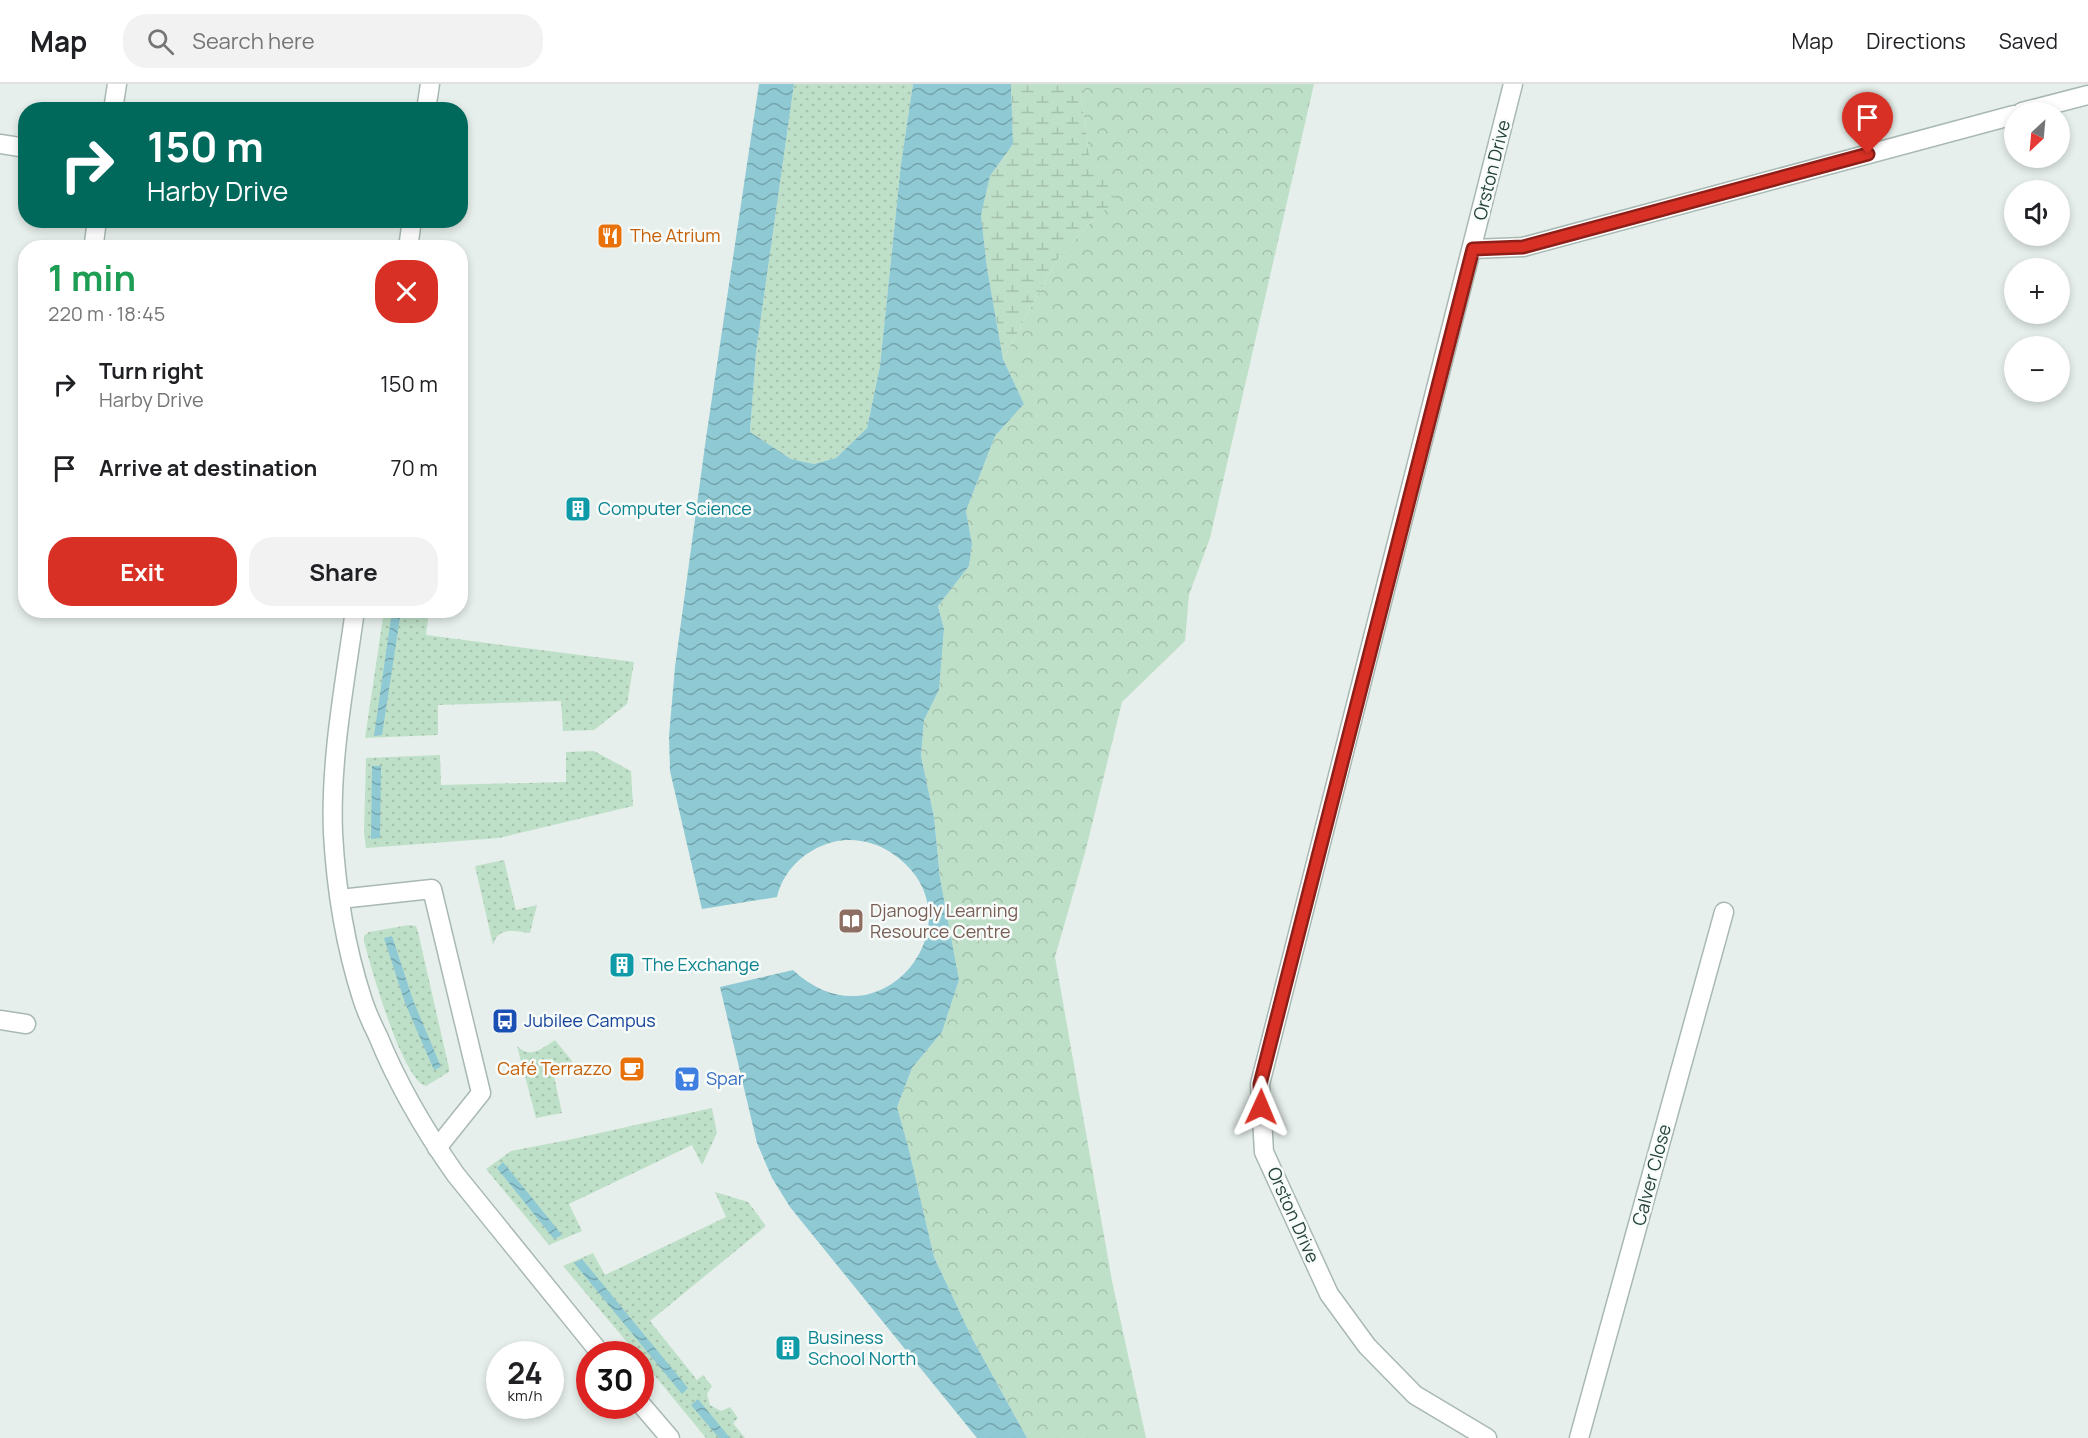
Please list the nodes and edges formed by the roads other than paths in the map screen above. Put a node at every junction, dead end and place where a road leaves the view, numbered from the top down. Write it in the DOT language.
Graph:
graph roads {
  1 [pos="117,84"];
  2 [pos="430,84"];
  3 [pos="1513,84"];
  4 [pos="2088,95"];
  5 [pos="114,102"];
  6 [pos="427,102"];
  7 [pos="2061,102"];
  8 [pos="2004,117"];
  9 [pos="0,144"];
  10 [pos="18,147"];
  11 [pos="1473,249"];
  12 [pos="354,618"];
  13 [pos="340,899"];
  14 [pos="1724,912"];
  15 [pos="0,1020"];
  16 [pos="26,1024"];
  17 [pos="437,1148"];
  18 [pos="590,1341"];
  19 [pos="654,1419"];
  20 [pos="670,1438"];
  21 [pos="1488,1438"];
  22 [pos="1579,1438"];
  1 -- 5 [label="street"];
  2 -- 6 [label="street"];
  3 -- 11 [label="street, Orston Drive"];
  4 -- 7 [label="street"];
  8 -- 11 [label="street"];
  9 -- 10 [label="street"];
  11 -- 21 [label="street, Orston Drive"];
  12 -- 13 [label="street"];
  13 -- 17 [label="street"];
  13 -- 17 [label="street"];
  14 -- 22 [label="street, Calver Close"];
  15 -- 16 [label="street"];
  17 -- 18 [label="street"];
  19 -- 20 [label="street"];
}
